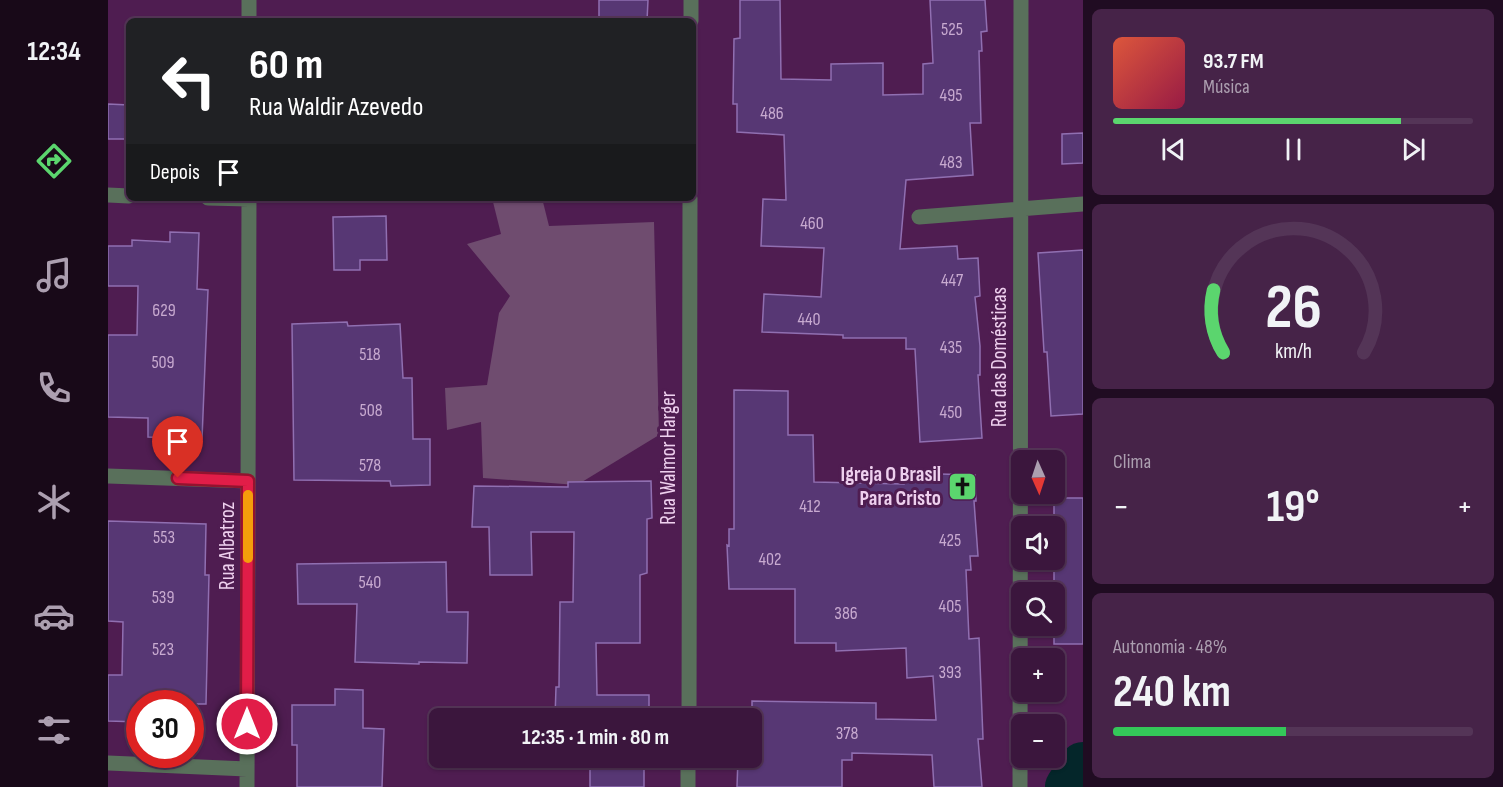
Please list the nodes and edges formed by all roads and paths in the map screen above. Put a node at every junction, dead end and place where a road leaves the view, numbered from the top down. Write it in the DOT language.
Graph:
graph roads {
  1 [pos="249,0"];
  2 [pos="691,0"];
  3 [pos="1021,0"];
  4 [pos="249,18"];
  5 [pos="691,18"];
  6 [pos="108,195"];
  7 [pos="126,196"];
  8 [pos="249,201"];
  9 [pos="690,201"];
  10 [pos="1083,204"];
  11 [pos="1021,209"];
  12 [pos="919,217"];
  13 [pos="108,476"];
  14 [pos="248,481"];
  15 [pos="688,708"];
  16 [pos="108,763"];
  17 [pos="688,768"];
  18 [pos="247,769"];
  19 [pos="247,787"];
  20 [pos="688,787"];
  21 [pos="1020,787"];
  1 -- 4 [label="street"];
  2 -- 5 [label="street"];
  3 -- 11 [label="street, Rua das Domésticas"];
  6 -- 7 [label="street"];
  8 -- 14 [label="street, Rua Albatroz"];
  9 -- 15 [label="street, Rua Walmor Harger"];
  10 -- 11 [label="street"];
  11 -- 12 [label="street"];
  11 -- 21 [label="street, Rua das Domésticas"];
  13 -- 14 [label="street"];
  14 -- 18 [label="street, Rua Albatroz"];
  16 -- 18 [label="street"];
  17 -- 20 [label="street"];
  18 -- 19 [label="street, Rua Albatroz"];
}
